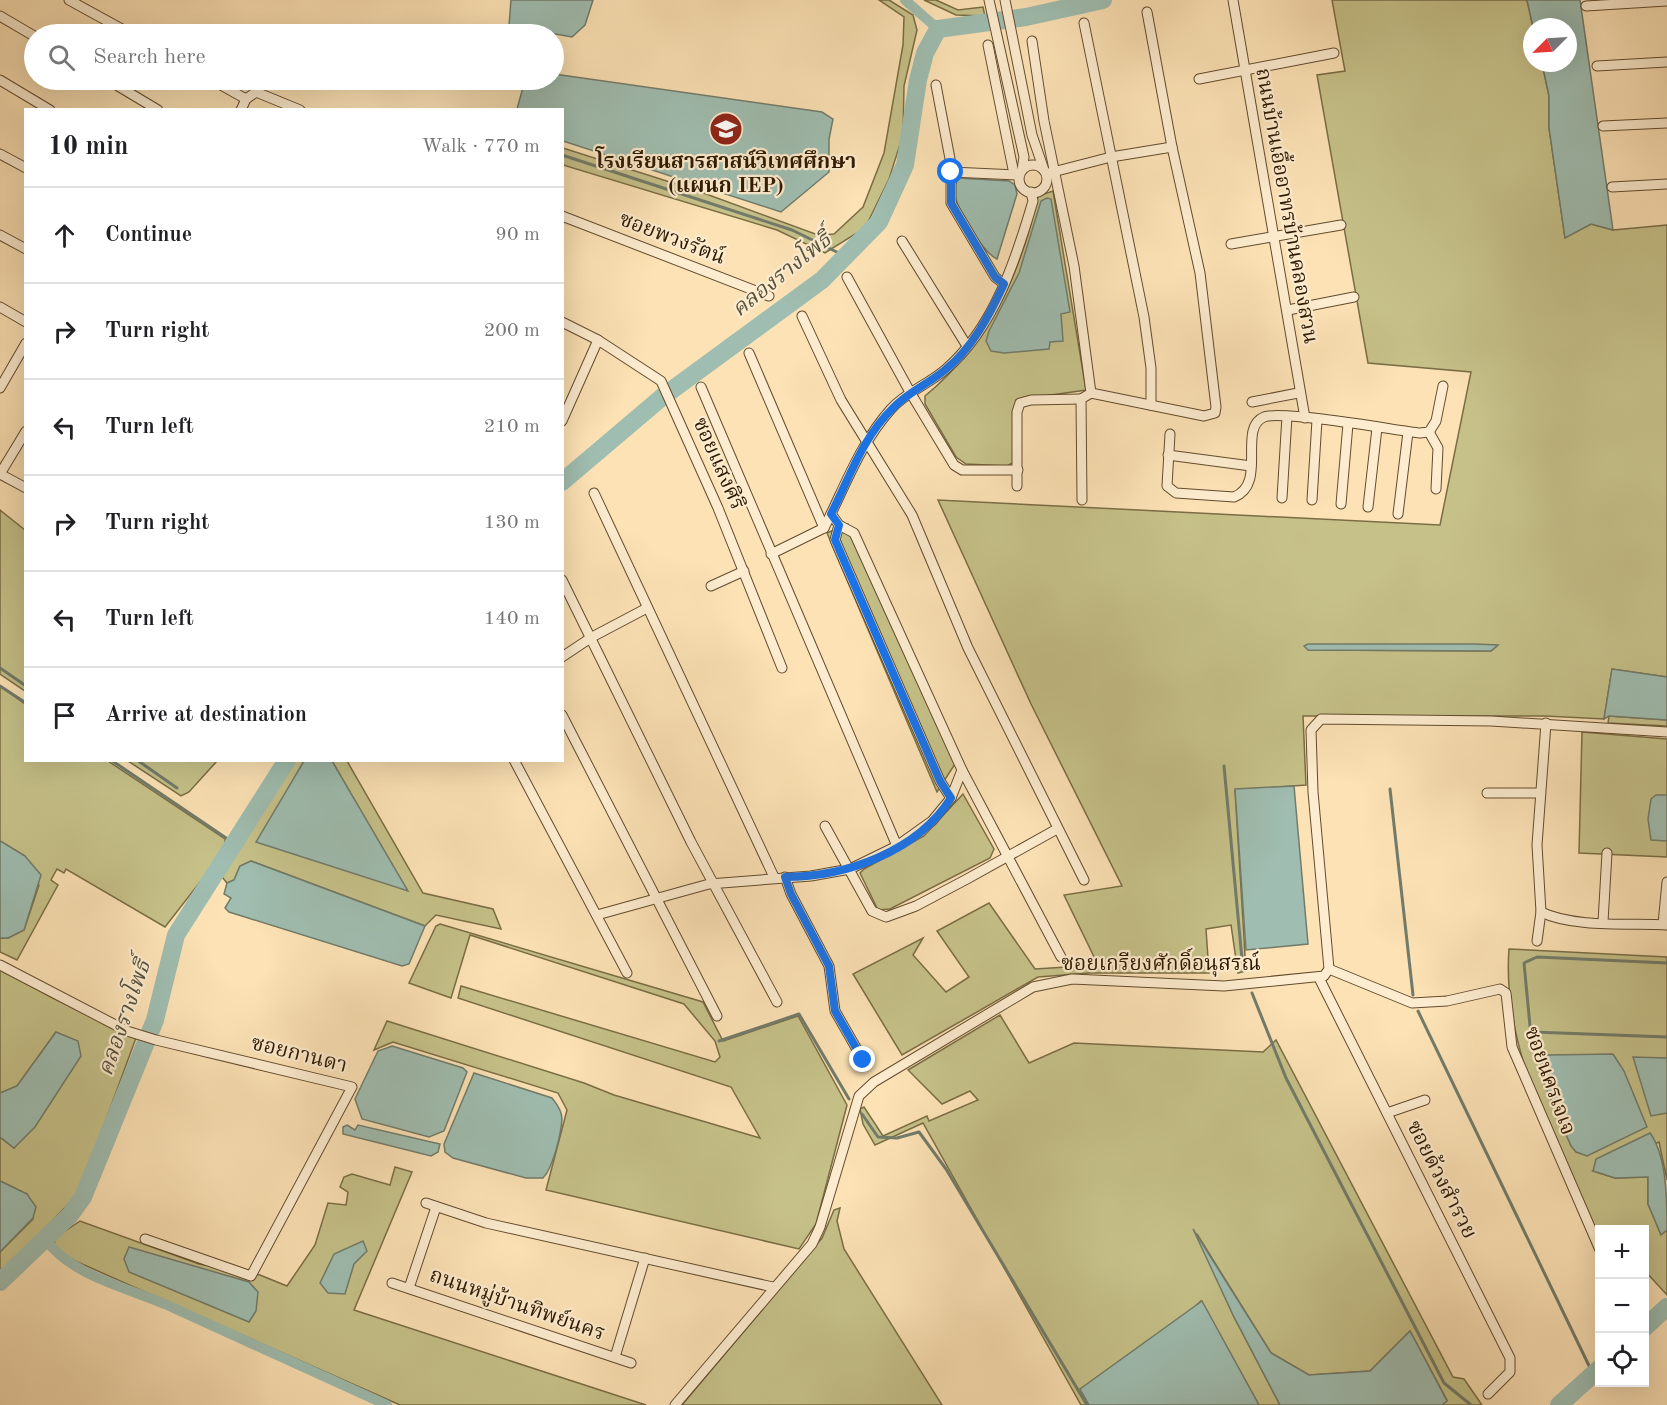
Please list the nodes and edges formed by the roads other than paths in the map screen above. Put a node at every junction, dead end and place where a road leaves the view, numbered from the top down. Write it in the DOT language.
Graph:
graph roads {
  1 [pos="69,0"];
  2 [pos="989,0"];
  3 [pos="1005,0"];
  4 [pos="1233,0"];
  5 [pos="1667,1"];
  6 [pos="1586,6"];
  7 [pos="1147,12"];
  8 [pos="0,16"];
  9 [pos="1084,23"];
  10 [pos="113,24"];
  11 [pos="24,30"];
  12 [pos="1032,41"];
  13 [pos="988,45"];
  14 [pos="1334,53"];
  15 [pos="1667,62"];
  16 [pos="1597,66"];
  17 [pos="1243,70"];
  18 [pos="1199,78"];
  19 [pos="0,80"];
  20 [pos="936,85"];
  21 [pos="125,90"];
  22 [pos="230,90"];
  23 [pos="246,99"];
  24 [pos="47,108"];
  25 [pos="155,108"];
  26 [pos="242,108"];
  27 [pos="295,108"];
  28 [pos="1667,123"];
  29 [pos="1603,126"];
  30 [pos="1172,147"];
  31 [pos="0,154"];
  32 [pos="1112,157"];
  33 [pos="24,167"];
  34 [pos="951,172"];
  35 [pos="1048,172"];
  36 [pos="1018,173"];
  37 [pos="1667,184"];
  38 [pos="1612,187"];
  39 [pos="1031,192"];
  40 [pos="564,217"];
  41 [pos="1341,225"];
  42 [pos="0,235"];
  43 [pos="1273,237"];
  44 [pos="902,241"];
  45 [pos="1231,244"];
  46 [pos="24,248"];
  47 [pos="848,278"];
  48 [pos="1004,284"];
  49 [pos="769,296"];
  50 [pos="1354,297"];
  51 [pos="0,307"];
  52 [pos="1288,310"];
  53 [pos="802,316"];
  54 [pos="24,321"];
  55 [pos="564,323"];
  56 [pos="598,340"];
  57 [pos="24,346"];
  58 [pos="967,346"];
  59 [pos="749,353"];
  60 [pos="1,384"];
  61 [pos="1443,386"];
  62 [pos="701,387"];
  63 [pos="910,392"];
  64 [pos="1091,393"];
  65 [pos="1298,393"];
  66 [pos="1081,399"];
  67 [pos="1252,402"];
  68 [pos="1151,405"];
  69 [pos="564,416"];
  70 [pos="1287,417"];
  71 [pos="1305,418"];
  72 [pos="1317,420"];
  73 [pos="1348,424"];
  74 [pos="1377,428"];
  75 [pos="1408,432"];
  76 [pos="1430,432"];
  77 [pos="24,434"];
  78 [pos="1170,434"];
  79 [pos="866,442"];
  80 [pos="1168,455"];
  81 [pos="1251,466"];
  82 [pos="1018,470"];
  83 [pos="0,474"];
  84 [pos="1017,486"];
  85 [pos="24,487"];
  86 [pos="1436,489"];
  87 [pos="594,494"];
  88 [pos="1282,498"];
  89 [pos="1082,500"];
  90 [pos="1312,500"];
  91 [pos="1341,504"];
  92 [pos="1368,507"];
  93 [pos="831,514"];
  94 [pos="1398,514"];
  95 [pos="839,525"];
  96 [pos="825,528"];
  97 [pos="771,554"];
  98 [pos="744,571"];
  99 [pos="564,584"];
  100 [pos="711,586"];
  101 [pos="647,608"];
  102 [pos="592,637"];
  103 [pos="564,656"];
  104 [pos="782,668"];
  105 [pos="564,719"];
  106 [pos="1546,723"];
  107 [pos="1667,732"];
  108 [pos="515,762"];
  109 [pos="962,770"];
  110 [pos="1487,793"];
  111 [pos="1539,794"];
  112 [pos="951,798"];
  113 [pos="825,826"];
  114 [pos="1057,829"];
  115 [pos="897,846"];
  116 [pos="1606,853"];
  117 [pos="1007,858"];
  118 [pos="850,869"];
  119 [pos="774,877"];
  120 [pos="785,877"];
  121 [pos="1084,880"];
  122 [pos="1667,882"];
  123 [pos="713,883"];
  124 [pos="654,897"];
  125 [pos="1541,912"];
  126 [pos="597,915"];
  127 [pos="1603,922"];
  128 [pos="1665,925"];
  129 [pos="1538,941"];
  130 [pos="1061,957"];
  131 [pos="0,965"];
  132 [pos="1329,969"];
  133 [pos="627,973"];
  134 [pos="1319,978"];
  135 [pos="777,1002"];
  136 [pos="717,1016"];
  137 [pos="863,1060"];
  138 [pos="1425,1100"];
  139 [pos="1387,1113"];
  140 [pos="426,1203"];
  141 [pos="436,1207"];
  142 [pos="145,1239"];
  143 [pos="1595,1241"];
  144 [pos="645,1258"];
  145 [pos="392,1283"];
  146 [pos="773,1287"];
  147 [pos="409,1288"];
  148 [pos="615,1357"];
  149 [pos="631,1363"];
  150 [pos="1488,1394"];
  151 [pos="675,1405"];
  1 -- 10 [label="street"];
  2 -- 36 [label="street"];
  3 -- 35 [label="street"];
  4 -- 17 [label="street, ถนนบ้านเอื้ออาทรบ้านคลองสวน"];
  5 -- 6 [label="street"];
  7 -- 30 [label="street"];
  8 -- 11 [label="street"];
  9 -- 32 [label="street"];
  12 -- 35 [label="street"];
  13 -- 36 [label="street"];
  14 -- 17 [label="street"];
  15 -- 16 [label="street"];
  17 -- 18 [label="street"];
  17 -- 43 [label="street, ถนนบ้านเอื้ออาทรบ้านคลองสวน"];
  19 -- 24 [label="street"];
  20 -- 34 [label="street"];
  21 -- 25 [label="street"];
  22 -- 23 [label="street"];
  23 -- 26 [label="street"];
  23 -- 27 [label="street"];
  28 -- 29 [label="street"];
  30 -- 32 [label="street"];
  30 -- 68 [label="street"];
  31 -- 33 [label="street"];
  32 -- 35 [label="street"];
  32 -- 68 [label="street"];
  34 -- 36 [label="street"];
  34 -- 48 [label="street"];
  35 -- 36 [label="street"];
  35 -- 39 [label="street"];
  35 -- 64 [label="street"];
  36 -- 39 [label="street"];
  37 -- 38 [label="street"];
  39 -- 48 [label="street"];
  40 -- 49 [label="street, ซอยพวงรัตน์"];
  41 -- 43 [label="street"];
  42 -- 46 [label="street"];
  43 -- 45 [label="street"];
  43 -- 52 [label="street, ถนนบ้านเอื้ออาทรบ้านคลองสวน"];
  44 -- 58 [label="street"];
  47 -- 63 [label="street"];
  48 -- 58 [label="street"];
  50 -- 52 [label="street"];
  51 -- 54 [label="street"];
  52 -- 65 [label="street, ถนนบ้านเอื้ออาทรบ้านคลองสวน"];
  53 -- 79 [label="street"];
  55 -- 56 [label="street, ซอยแสงศิริ"];
  56 -- 69 [label="street"];
  56 -- 98 [label="street, ซอยแสงศิริ"];
  57 -- 60 [label="street"];
  58 -- 63 [label="street"];
  59 -- 96 [label="street"];
  61 -- 76 [label="street"];
  62 -- 97 [label="street"];
  63 -- 79 [label="street"];
  63 -- 82 [label="street"];
  64 -- 66 [label="street"];
  64 -- 68 [label="street"];
  65 -- 67 [label="street"];
  65 -- 71 [label="street, ถนนบ้านเอื้ออาทรบ้านคลองสวน"];
  66 -- 82 [label="street"];
  66 -- 89 [label="street"];
  70 -- 71 [label="street"];
  70 -- 81 [label="street"];
  70 -- 88 [label="street"];
  71 -- 72 [label="street"];
  72 -- 73 [label="street"];
  72 -- 90 [label="street"];
  73 -- 74 [label="street"];
  73 -- 91 [label="street"];
  74 -- 75 [label="street"];
  74 -- 92 [label="street"];
  75 -- 76 [label="street"];
  75 -- 94 [label="street"];
  76 -- 86 [label="street"];
  77 -- 83 [label="street"];
  78 -- 80 [label="street"];
  79 -- 93 [label="street"];
  79 -- 114 [label="street"];
  80 -- 81 [label="street"];
  80 -- 81 [label="street"];
  82 -- 84 [label="street"];
  83 -- 85 [label="street"];
  87 -- 101 [label="street"];
  93 -- 95 [label="street"];
  93 -- 96 [label="street"];
  95 -- 109 [label="street"];
  95 -- 112 [label="street"];
  96 -- 97 [label="street"];
  97 -- 115 [label="street"];
  98 -- 100 [label="street"];
  98 -- 104 [label="street, ซอยแสงศิริ"];
  99 -- 102 [label="street"];
  101 -- 102 [label="street"];
  101 -- 119 [label="street"];
  102 -- 103 [label="street"];
  102 -- 123 [label="street"];
  105 -- 124 [label="street"];
  106 -- 107 [label="street"];
  106 -- 111 [label="street"];
  106 -- 132 [label="street"];
  108 -- 126 [label="street"];
  109 -- 112 [label="street"];
  109 -- 117 [label="street"];
  110 -- 111 [label="street"];
  111 -- 125 [label="street"];
  112 -- 115 [label="street"];
  113 -- 118 [label="street"];
  114 -- 117 [label="street"];
  114 -- 121 [label="street"];
  115 -- 118 [label="street"];
  116 -- 127 [label="street"];
  117 -- 118 [label="street"];
  117 -- 130 [label="street"];
  118 -- 120 [label="street"];
  119 -- 120 [label="street"];
  119 -- 123 [label="street"];
  120 -- 137 [label="street"];
  122 -- 128 [label="street"];
  123 -- 124 [label="street"];
  123 -- 135 [label="street"];
  124 -- 126 [label="street"];
  124 -- 136 [label="street"];
  125 -- 127 [label="street"];
  125 -- 129 [label="street"];
  126 -- 133 [label="street"];
  127 -- 128 [label="street"];
  131 -- 142 [label="street, ซอยกานดา"];
  132 -- 134 [label="street"];
  132 -- 143 [label="street, ซอยนครเจเจ"];
  134 -- 139 [label="street, ซอยด้วงสำรวย"];
  134 -- 146 [label="street, ซอยเกรียงศักดิ์อนุสรณ์"];
  138 -- 139 [label="street"];
  139 -- 150 [label="street, ซอยด้วงสำรวย"];
  140 -- 141 [label="street"];
  141 -- 144 [label="street"];
  141 -- 147 [label="street, ถนนหมู่บ้านทิพย์นคร"];
  144 -- 146 [label="street"];
  144 -- 148 [label="street, ถนนหมู่บ้านทิพย์นคร"];
  145 -- 147 [label="street, ถนนหมู่บ้านทิพย์นคร"];
  146 -- 151 [label="street, ซอยเกรียงศักดิ์อนุสรณ์"];
  147 -- 148 [label="street, ถนนหมู่บ้านทิพย์นคร"];
  148 -- 149 [label="street, ถนนหมู่บ้านทิพย์นคร"];
}
